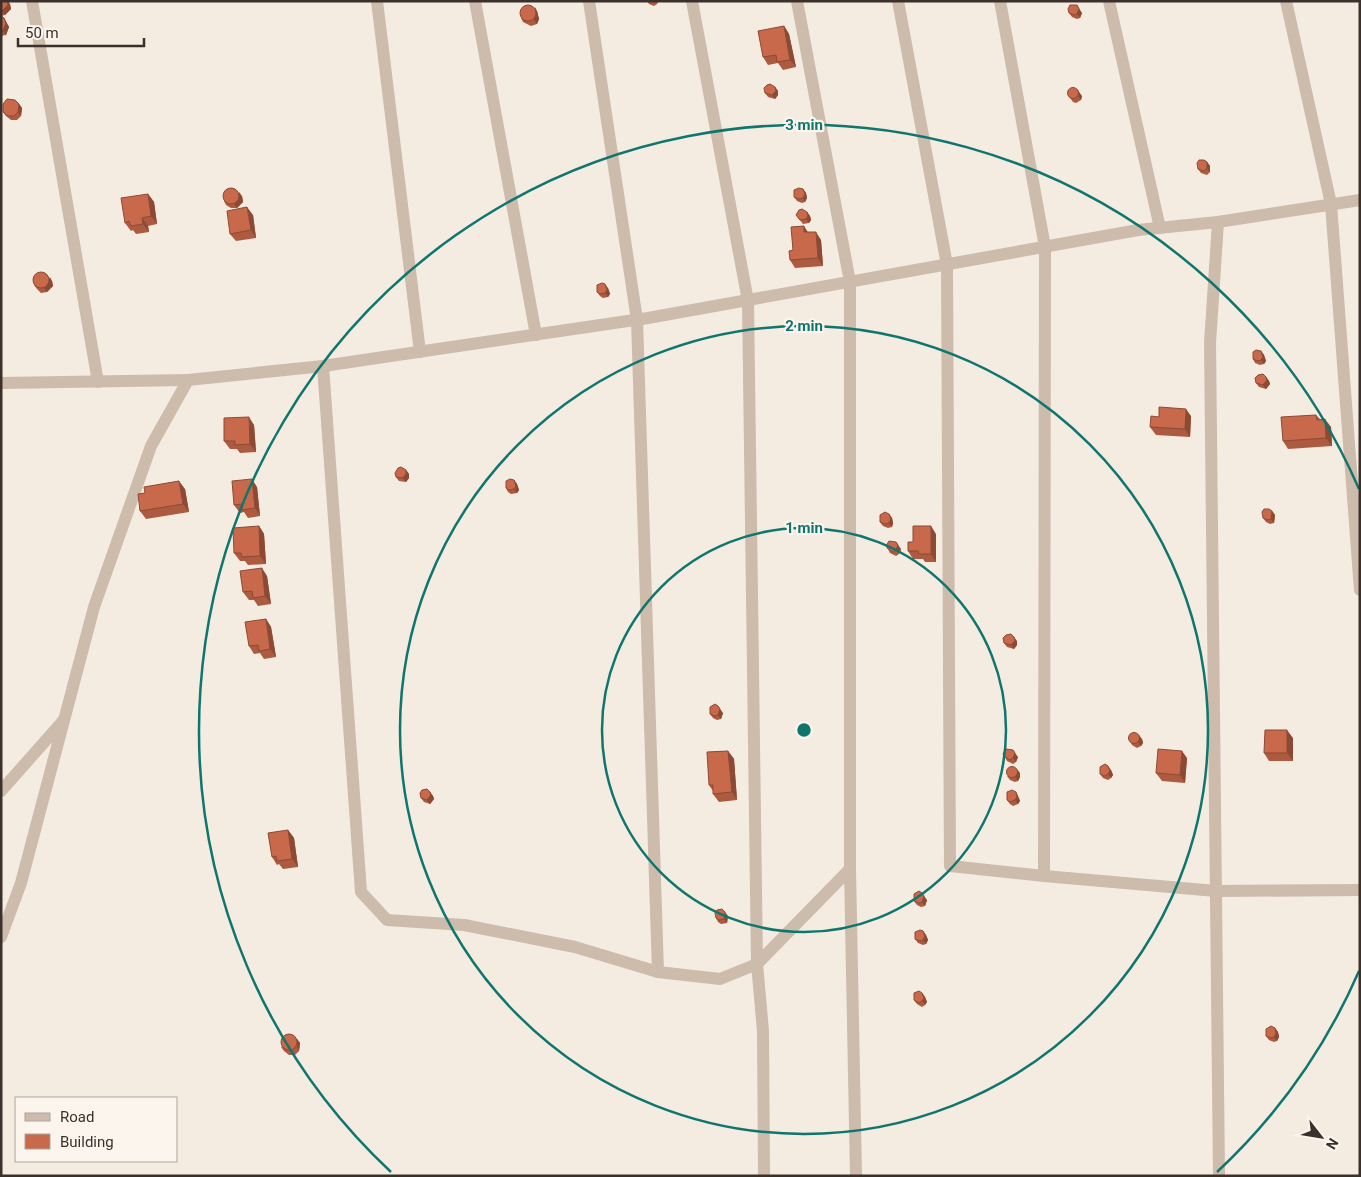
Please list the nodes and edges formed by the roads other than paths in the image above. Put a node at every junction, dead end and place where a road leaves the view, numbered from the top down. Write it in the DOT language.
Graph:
graph roads {
  1 [pos="32,1"];
  2 [pos="377,1"];
  3 [pos="475,1"];
  4 [pos="590,1"];
  5 [pos="692,1"];
  6 [pos="798,1"];
  7 [pos="898,1"];
  8 [pos="1000,1"];
  9 [pos="1109,1"];
  10 [pos="1286,1"];
  11 [pos="1360,200"];
  12 [pos="1331,204"];
  13 [pos="1218,222"];
  14 [pos="1160,228"];
  15 [pos="1045,247"];
  16 [pos="947,265"];
  17 [pos="850,282"];
  18 [pos="748,300"];
  19 [pos="637,320"];
  20 [pos="536,335"];
  21 [pos="420,352"];
  22 [pos="323,366"];
  23 [pos="188,380"];
  24 [pos="98,382"];
  25 [pos="1,383"];
  26 [pos="1360,590"];
  27 [pos="65,719"];
  28 [pos="1,791"];
  29 [pos="850,869"];
  30 [pos="1044,876"];
  31 [pos="1360,890"];
  32 [pos="1216,891"];
  33 [pos="1,937"];
  34 [pos="756,964"];
  35 [pos="658,972"];
  36 [pos="764,1176"];
  37 [pos="856,1176"];
  38 [pos="1220,1176"];
  1 -- 24 [label="street"];
  2 -- 21 [label="street"];
  3 -- 20 [label="street"];
  4 -- 19 [label="street"];
  5 -- 18 [label="street"];
  6 -- 17 [label="street"];
  7 -- 16 [label="street"];
  8 -- 15 [label="street"];
  9 -- 14 [label="street"];
  10 -- 12 [label="street"];
  11 -- 12 [label="street"];
  12 -- 13 [label="street"];
  12 -- 26 [label="street"];
  13 -- 14 [label="street"];
  13 -- 32 [label="street"];
  14 -- 15 [label="street"];
  15 -- 16 [label="street"];
  15 -- 30 [label="street"];
  16 -- 17 [label="street"];
  16 -- 30 [label="street"];
  17 -- 18 [label="street"];
  17 -- 29 [label="street"];
  18 -- 19 [label="street"];
  18 -- 34 [label="street"];
  19 -- 20 [label="street"];
  19 -- 35 [label="street"];
  20 -- 21 [label="street"];
  21 -- 22 [label="street"];
  22 -- 23 [label="street"];
  22 -- 35 [label="street"];
  23 -- 24 [label="street"];
  23 -- 27 [label="street"];
  24 -- 25 [label="street"];
  27 -- 28 [label="street"];
  27 -- 33 [label="street"];
  29 -- 34 [label="street"];
  29 -- 37 [label="street"];
  30 -- 32 [label="street"];
  31 -- 32 [label="street"];
  32 -- 38 [label="street"];
  34 -- 35 [label="street"];
  34 -- 36 [label="street"];
}
